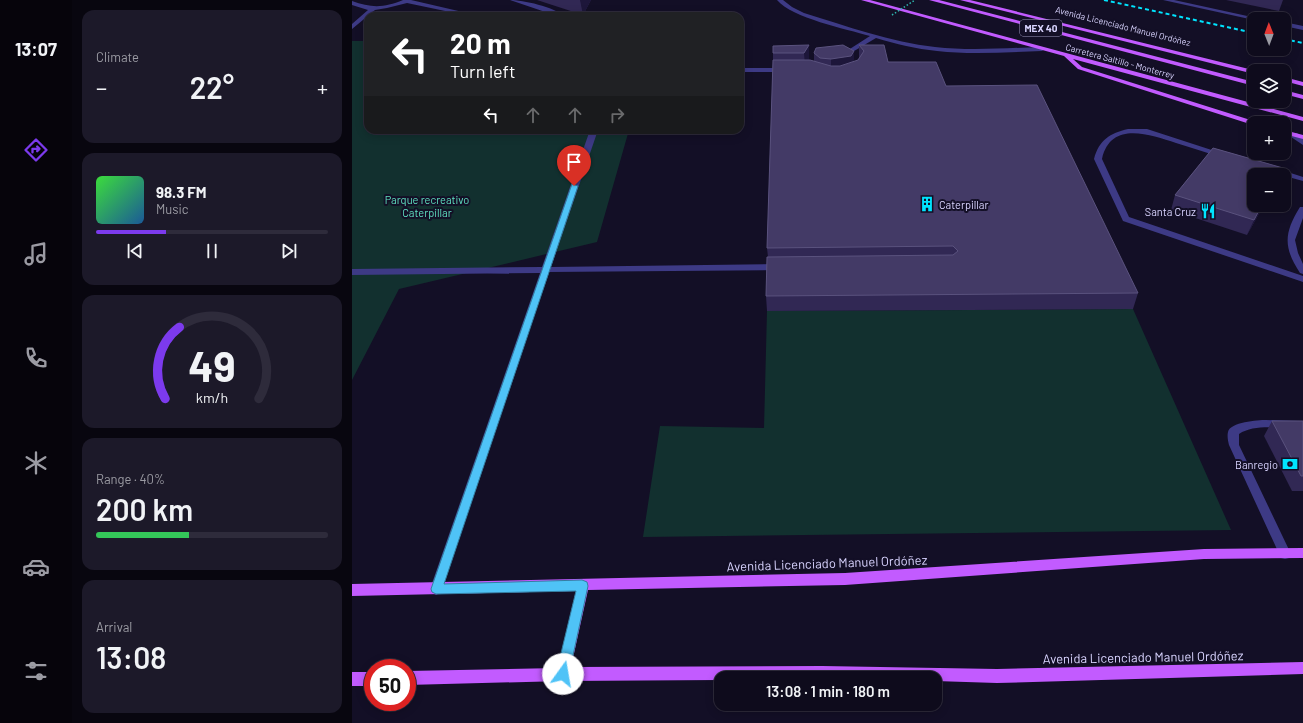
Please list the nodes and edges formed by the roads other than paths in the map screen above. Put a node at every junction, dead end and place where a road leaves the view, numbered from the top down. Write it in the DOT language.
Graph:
graph roads {
  1 [pos="408,0"];
  2 [pos="513,0"];
  3 [pos="780,0"];
  4 [pos="864,0"];
  5 [pos="932,0"];
  6 [pos="963,0"];
  7 [pos="1166,0"];
  8 [pos="352,3"];
  9 [pos="374,8"];
  10 [pos="369,12"];
  11 [pos="460,12"];
  12 [pos="553,12"];
  13 [pos="364,17"];
  14 [pos="1247,17"];
  15 [pos="1291,25"];
  16 [pos="352,27"];
  17 [pos="1303,28"];
  18 [pos="875,36"];
  19 [pos="1042,49"];
  20 [pos="836,54"];
  21 [pos="1064,55"];
  22 [pos="744,70"];
  23 [pos="795,70"];
  24 [pos="1247,70"];
  25 [pos="1291,81"];
  26 [pos="1247,82"];
  27 [pos="1303,84"];
  28 [pos="1291,94"];
  29 [pos="1303,97"];
  30 [pos="1303,119"];
  31 [pos="1247,120"];
  32 [pos="593,134"];
  33 [pos="1291,134"];
  34 [pos="1294,135"];
  35 [pos="1303,137"];
  36 [pos="1303,143"];
  37 [pos="1231,157"];
  38 [pos="1260,166"];
  39 [pos="1303,179"];
  40 [pos="1303,208"];
  41 [pos="792,267"];
  42 [pos="545,270"];
  43 [pos="1303,271"];
  44 [pos="352,272"];
  45 [pos="1303,279"];
  46 [pos="1303,425"];
  47 [pos="1303,553"];
  48 [pos="1285,554"];
  49 [pos="582,586"];
  50 [pos="436,589"];
  51 [pos="352,590"];
  52 [pos="1303,668"];
  53 [pos="563,674"];
  54 [pos="416,678"];
  55 [pos="352,679"];
  56 [pos="364,679"];
  1 -- 9 [label="lane"];
  1 -- 11 [label="lane"];
  2 -- 12 [label="lane"];
  3 -- 18 [label="lane"];
  4 -- 19 [label="main road, Carretera Saltillo - Monterrey / MEX 40"];
  5 -- 26 [label="main road, Carretera Saltillo - Monterrey / MEX 40"];
  6 -- 24 [label="main road, Avenida Licenciado Manuel Ordóñez / MEX 40"];
  7 -- 14 [label="lane"];
  8 -- 9 [label="lane"];
  9 -- 10 [label="lane"];
  13 -- 16 [label="lane"];
  15 -- 17 [label="lane"];
  18 -- 19 [label="lane"];
  18 -- 20 [label="lane"];
  19 -- 21 [label="main road, Carretera Saltillo - Monterrey / MEX 40"];
  21 -- 30 [label="main road, Carretera Saltillo - Monterrey / MEX 40"];
  21 -- 31 [label="main road"];
  22 -- 23 [label="lane"];
  25 -- 27 [label="main road"];
  28 -- 29 [label="main road"];
  32 -- 42 [label="lane"];
  33 -- 34 [label="main road"];
  34 -- 35 [label="main road"];
  34 -- 36 [label="lane"];
  37 -- 45 [label="lane"];
  38 -- 39 [label="lane"];
  40 -- 43 [label="lane"];
  41 -- 42 [label="lane"];
  42 -- 44 [label="lane"];
  42 -- 50 [label="lane"];
  46 -- 48 [label="lane"];
  47 -- 48 [label="main road, Avenida Licenciado Manuel Ordóñez"];
  48 -- 49 [label="main road, Avenida Licenciado Manuel Ordóñez"];
  49 -- 50 [label="main road, Avenida Licenciado Manuel Ordóñez"];
  49 -- 53 [label="main road"];
  50 -- 51 [label="main road, Avenida Licenciado Manuel Ordóñez"];
  52 -- 53 [label="main road, Avenida Licenciado Manuel Ordóñez"];
  53 -- 54 [label="main road, Avenida Licenciado Manuel Ordóñez"];
  55 -- 56 [label="main road"];
}
